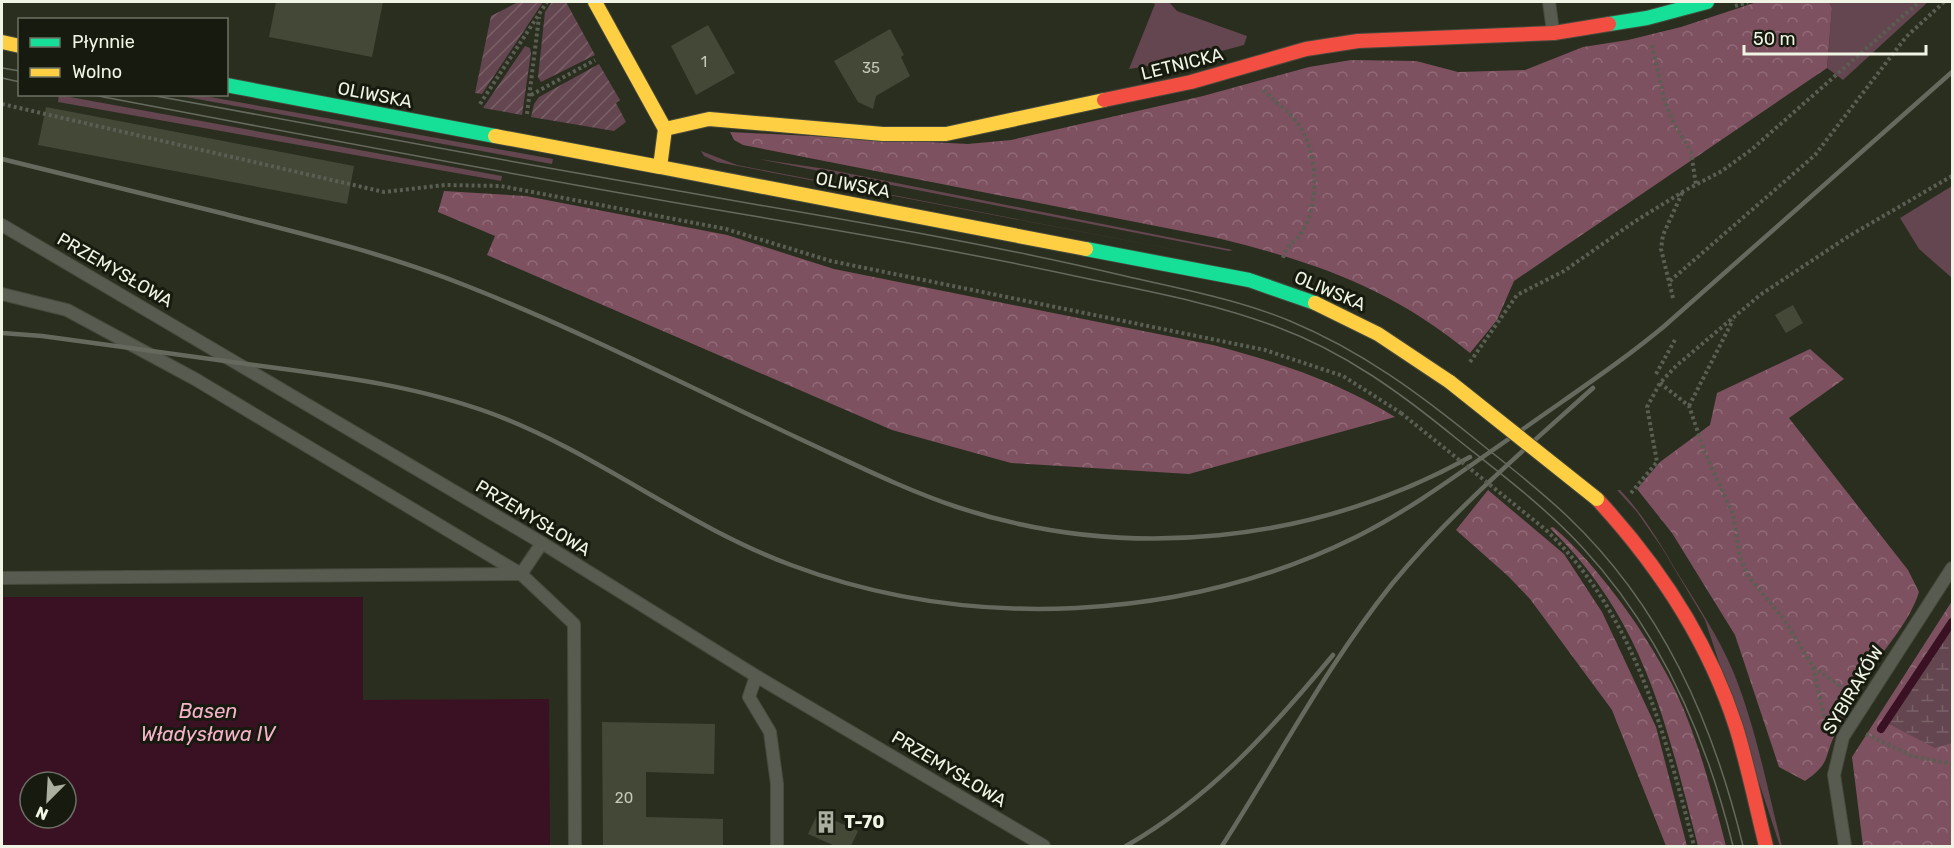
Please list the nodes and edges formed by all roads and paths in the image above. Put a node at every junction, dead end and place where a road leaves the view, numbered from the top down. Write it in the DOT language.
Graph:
graph roads {
  1 [pos="548,2"];
  2 [pos="594,2"];
  3 [pos="1549,2"];
  4 [pos="1707,2"];
  5 [pos="1919,2"];
  6 [pos="1944,2"];
  7 [pos="539,14"];
  8 [pos="1647,18"];
  9 [pos="1554,33"];
  10 [pos="2,42"];
  11 [pos="18,46"];
  12 [pos="604,55"];
  13 [pos="1249,66"];
  14 [pos="228,85"];
  15 [pos="530,96"];
  16 [pos="2,104"];
  17 [pos="476,111"];
  18 [pos="526,120"];
  19 [pos="665,129"];
  20 [pos="660,167"];
  21 [pos="1953,176"];
  22 [pos="1695,184"];
  23 [pos="1683,191"];
  24 [pos="2,225"];
  25 [pos="1282,262"];
  26 [pos="1670,281"];
  27 [pos="2,294"];
  28 [pos="1673,298"];
  29 [pos="1734,317"];
  30 [pos="1676,338"];
  31 [pos="1470,362"];
  32 [pos="1656,374"];
  33 [pos="1660,383"];
  34 [pos="1689,406"];
  35 [pos="1631,493"];
  36 [pos="542,543"];
  37 [pos="1953,568"];
  38 [pos="521,574"];
  39 [pos="2,578"];
  40 [pos="1813,667"];
  41 [pos="756,676"];
  42 [pos="1866,699"];
  43 [pos="1850,725"];
  44 [pos="1837,755"];
  45 [pos="1953,764"];
  46 [pos="575,846"];
  47 [pos="777,846"];
  48 [pos="1044,846"];
  49 [pos="1694,846"];
  50 [pos="1766,846"];
  51 [pos="1845,846"];
  1 -- 7 [label="path"];
  2 -- 19 [label="street"];
  3 -- 9 [label="lane"];
  4 -- 8 [label="street, LETNICKA"];
  5 -- 22 [label="path"];
  6 -- 26 [label="path"];
  7 -- 15 [label="path"];
  7 -- 17 [label="path"];
  8 -- 9 [label="street, LETNICKA"];
  8 -- 22 [label="path"];
  9 -- 13 [label="street, LETNICKA"];
  10 -- 11 [label="street"];
  12 -- 15 [label="path"];
  13 -- 19 [label="street, LETNICKA"];
  13 -- 25 [label="path"];
  14 -- 20 [label="street, OLIWSKA"];
  15 -- 18 [label="path"];
  16 -- 49 [label="path, bridge"];
  19 -- 20 [label="street"];
  20 -- 50 [label="street, OLIWSKA, bridge"];
  21 -- 29 [label="path"];
  22 -- 23 [label="path"];
  23 -- 26 [label="path"];
  23 -- 31 [label="path"];
  24 -- 36 [label="lane, PRZEMYSŁOWA"];
  26 -- 28 [label="path"];
  27 -- 38 [label="lane"];
  29 -- 33 [label="path"];
  29 -- 34 [label="path"];
  30 -- 32 [label="path"];
  33 -- 34 [label="path"];
  33 -- 35 [label="path"];
  34 -- 40 [label="path"];
  36 -- 38 [label="lane"];
  36 -- 41 [label="lane, PRZEMYSŁOWA"];
  37 -- 42 [label="lane, SYBIRAKÓW"];
  38 -- 39 [label="lane"];
  38 -- 46 [label="lane"];
  40 -- 42 [label="path"];
  40 -- 44 [label="path"];
  41 -- 47 [label="lane"];
  41 -- 48 [label="lane, PRZEMYSŁOWA"];
  42 -- 43 [label="lane, SYBIRAKÓW"];
  43 -- 44 [label="lane, SYBIRAKÓW"];
  43 -- 45 [label="path"];
  44 -- 51 [label="lane, SYBIRAKÓW"];
}
